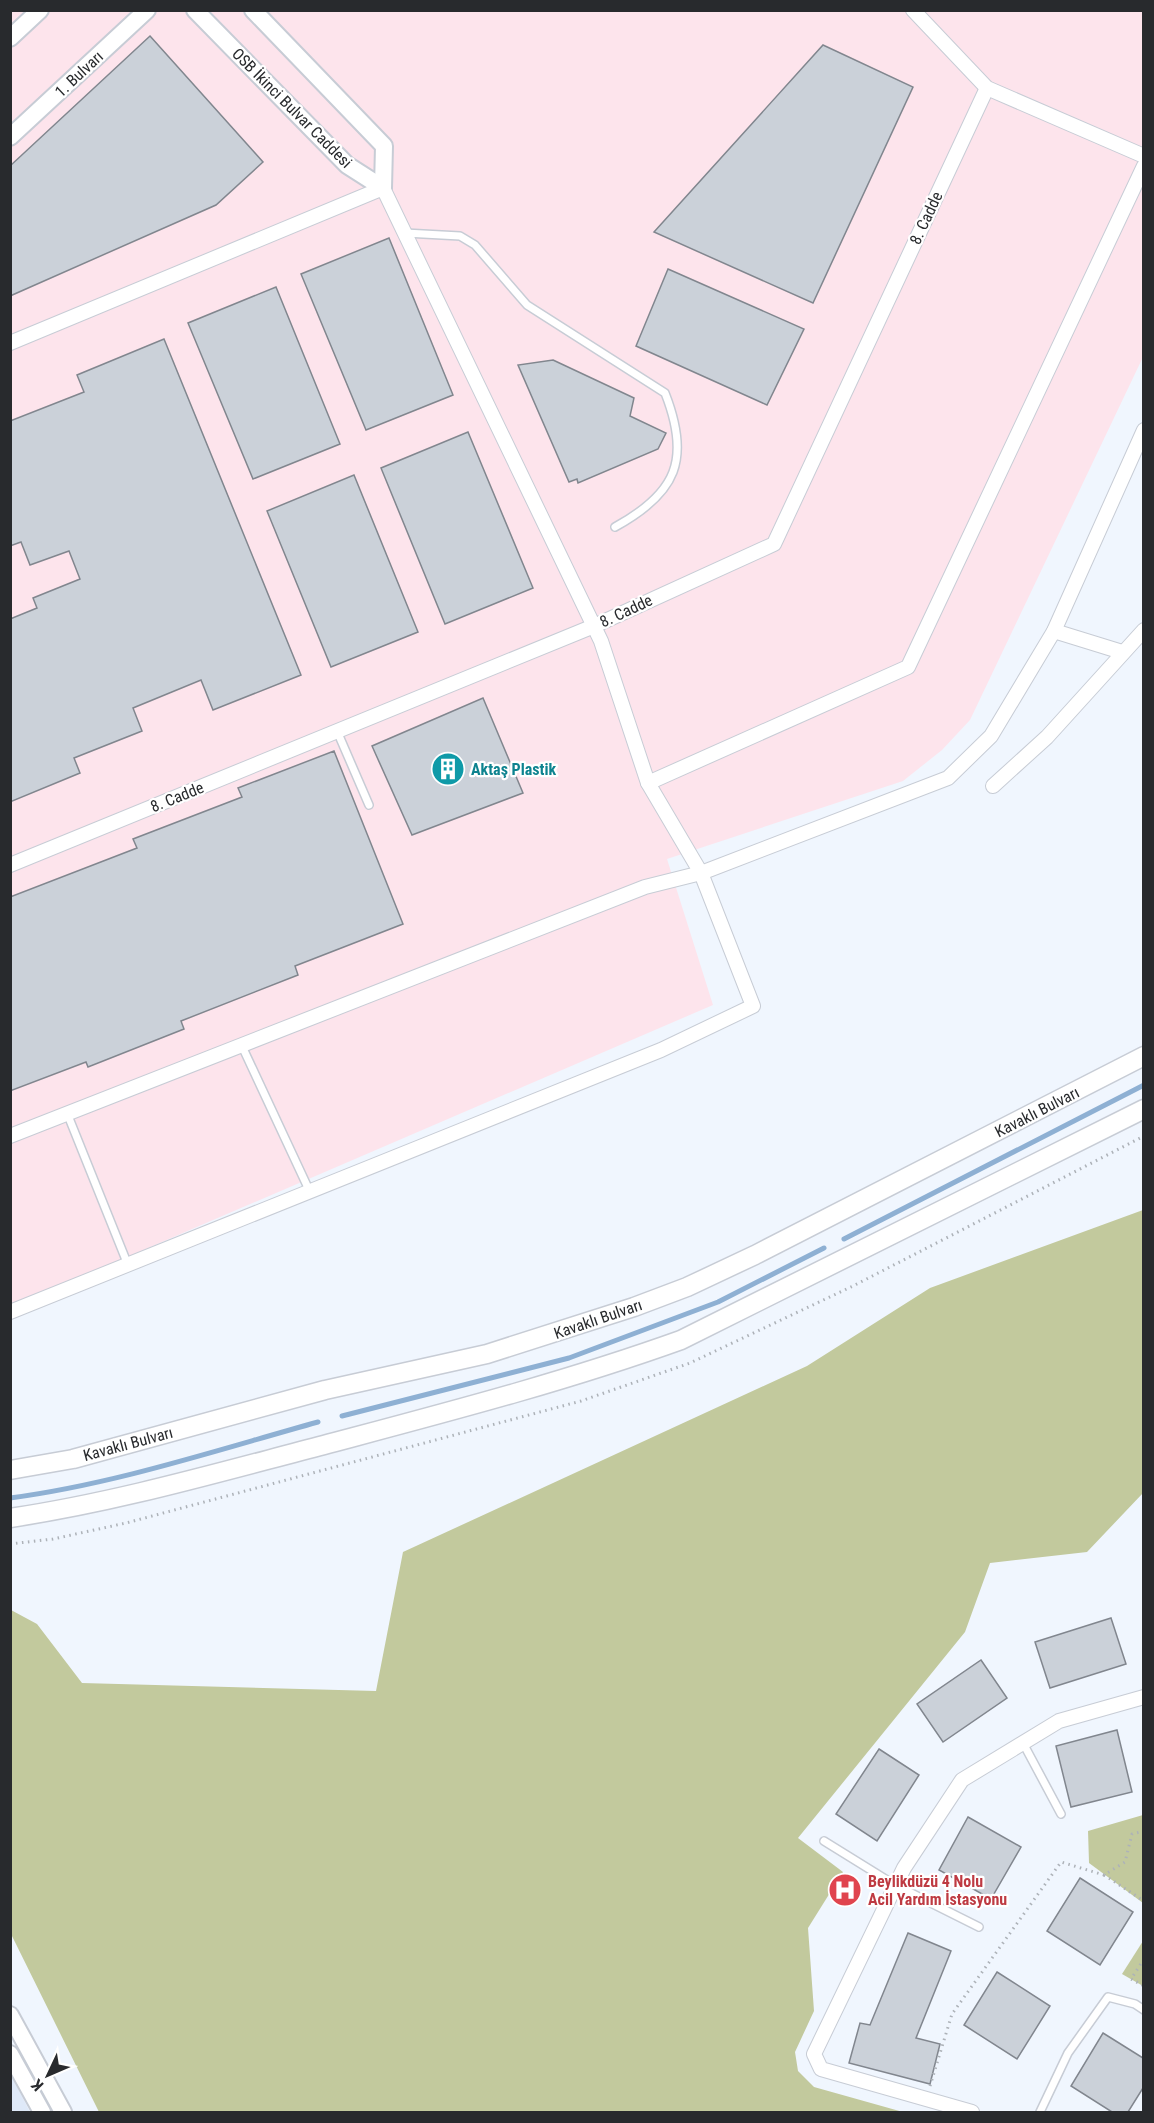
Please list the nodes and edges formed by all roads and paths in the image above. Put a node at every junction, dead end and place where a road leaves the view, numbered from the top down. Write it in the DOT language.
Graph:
graph roads {
  1 [pos="40,10"];
  2 [pos="147,10"];
  3 [pos="195,10"];
  4 [pos="253,10"];
  5 [pos="913,10"];
  6 [pos="10,38"];
  7 [pos="987,88"];
  8 [pos="10,137"];
  9 [pos="1143,156"];
  10 [pos="1143,166"];
  11 [pos="383,188"];
  12 [pos="405,233"];
  13 [pos="10,343"];
  14 [pos="1143,430"];
  15 [pos="615,527"];
  16 [pos="594,626"];
  17 [pos="1143,630"];
  18 [pos="1054,632"];
  19 [pos="1122,652"];
  20 [pos="337,731"];
  21 [pos="648,783"];
  22 [pos="993,786"];
  23 [pos="369,805"];
  24 [pos="10,865"];
  25 [pos="701,873"];
  26 [pos="241,1044"];
  27 [pos="1143,1056"];
  28 [pos="1143,1109"];
  29 [pos="67,1113"];
  30 [pos="10,1136"];
  31 [pos="310,1191"];
  32 [pos="128,1264"];
  33 [pos="10,1312"];
  34 [pos="10,1470"];
  35 [pos="10,1518"];
  36 [pos="1143,1697"];
  37 [pos="1023,1743"];
  38 [pos="1061,1814"];
  39 [pos="1143,1831"];
  40 [pos="824,1841"];
  41 [pos="1104,1875"];
  42 [pos="895,1885"];
  43 [pos="1143,1901"];
  44 [pos="979,1927"];
  45 [pos="1143,1959"];
  46 [pos="1143,1986"];
  47 [pos="1143,2010"];
  48 [pos="10,2015"];
  49 [pos="10,2054"];
  50 [pos="926,2099"];
  51 [pos="42,2112"];
  52 [pos="63,2112"];
  53 [pos="972,2112"];
  54 [pos="1040,2112"];
  1 -- 6 [label="street"];
  2 -- 8 [label="street, 1. Bulvarı"];
  3 -- 11 [label="street, OSB İkinci Bulvar Caddesi"];
  4 -- 11 [label="street"];
  5 -- 7 [label="street"];
  7 -- 9 [label="street"];
  7 -- 16 [label="street, 8. Cadde"];
  10 -- 21 [label="street"];
  11 -- 12 [label="street"];
  11 -- 13 [label="street"];
  12 -- 15 [label="lane"];
  12 -- 16 [label="street"];
  14 -- 18 [label="street"];
  16 -- 20 [label="street, 8. Cadde"];
  16 -- 21 [label="street"];
  17 -- 19 [label="street"];
  18 -- 19 [label="street"];
  18 -- 25 [label="street"];
  19 -- 22 [label="street"];
  20 -- 23 [label="lane"];
  20 -- 24 [label="street, 8. Cadde"];
  21 -- 25 [label="street"];
  25 -- 26 [label="street"];
  25 -- 31 [label="street"];
  26 -- 29 [label="street"];
  26 -- 31 [label="lane"];
  27 -- 34 [label="main road, Kavaklı Bulvarı"];
  28 -- 35 [label="main road"];
  29 -- 30 [label="street"];
  29 -- 32 [label="lane"];
  31 -- 32 [label="street"];
  32 -- 33 [label="street"];
  36 -- 37 [label="street"];
  37 -- 38 [label="lane"];
  37 -- 42 [label="street"];
  39 -- 41 [label="path"];
  40 -- 42 [label="lane"];
  41 -- 43 [label="path"];
  41 -- 50 [label="path"];
  42 -- 44 [label="lane"];
  42 -- 50 [label="street"];
  45 -- 46 [label="path"];
  47 -- 54 [label="lane"];
  48 -- 52 [label="street"];
  49 -- 51 [label="street"];
  50 -- 53 [label="street"];
}
